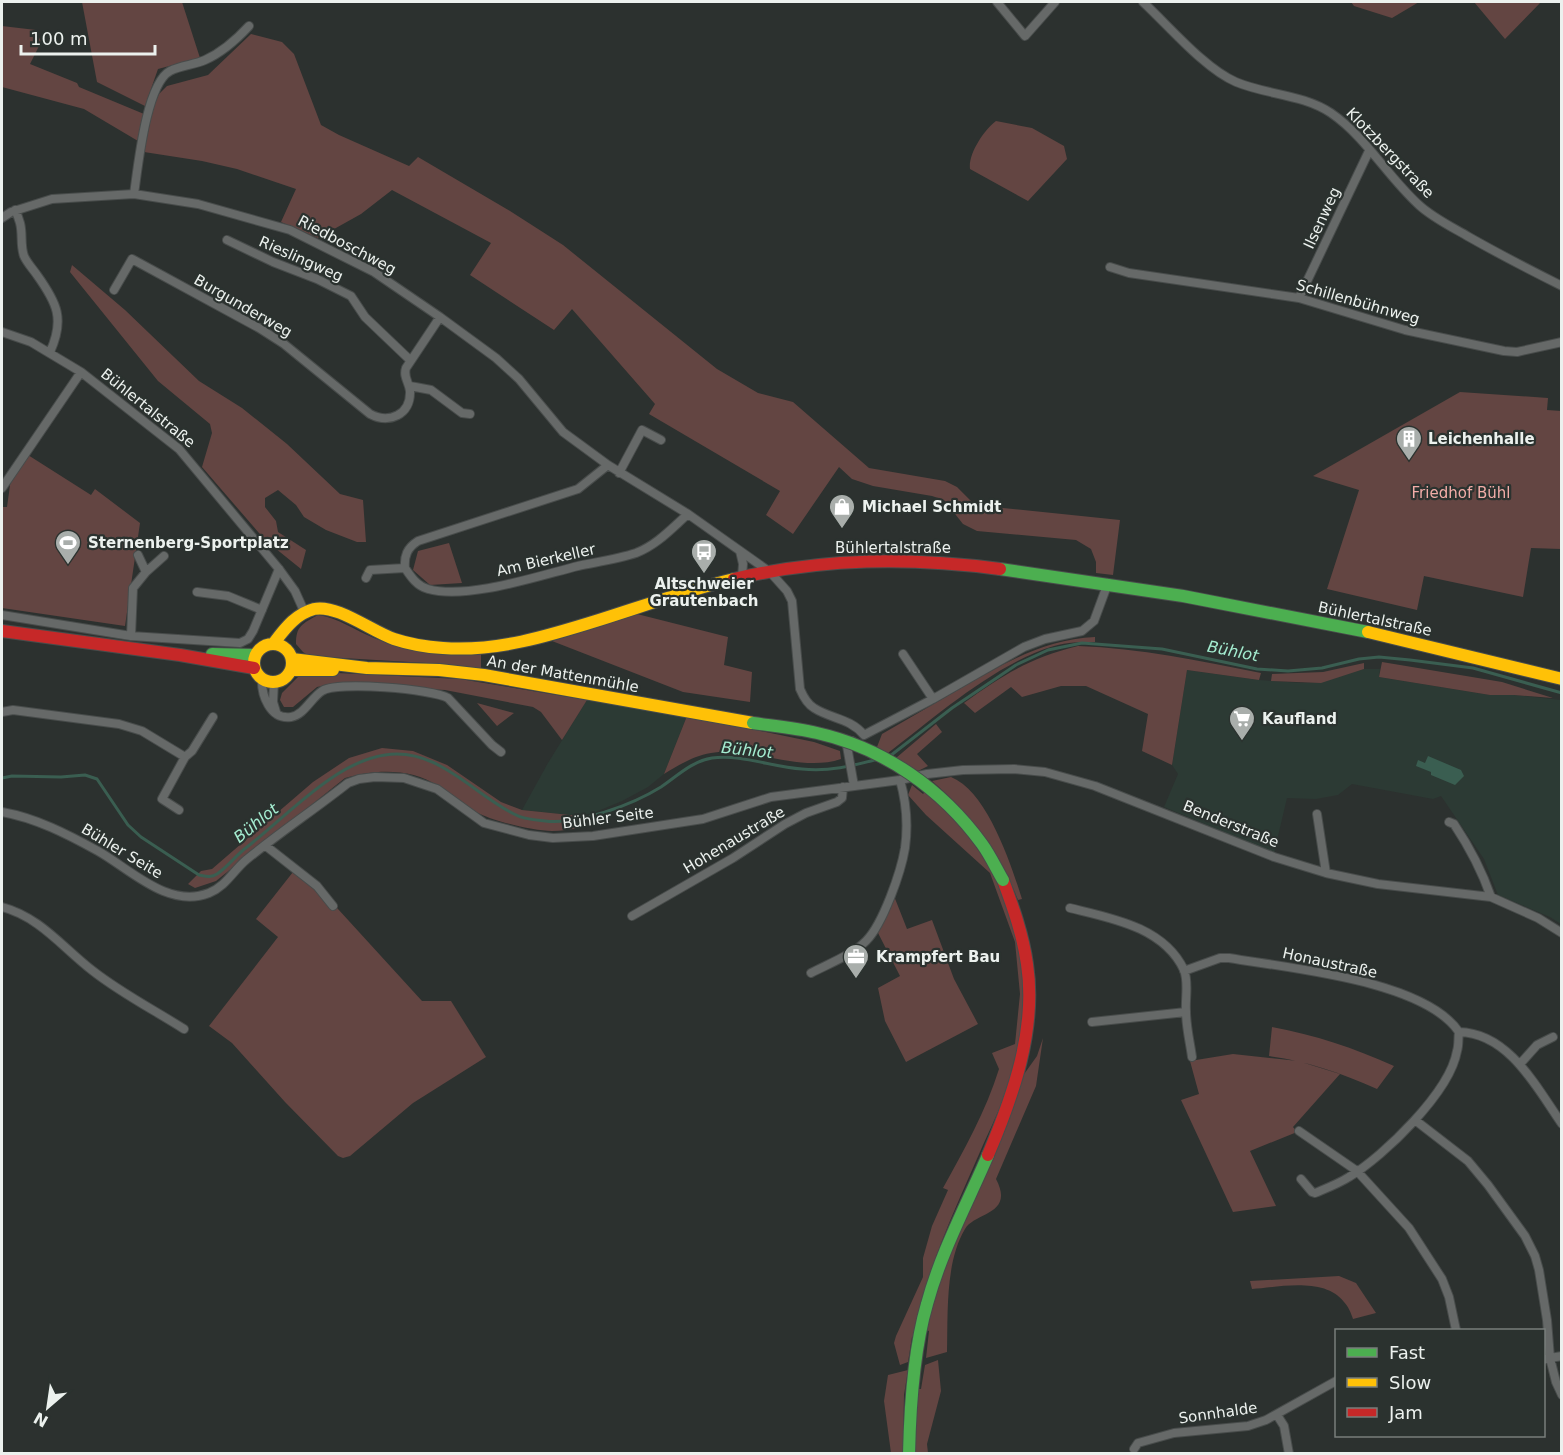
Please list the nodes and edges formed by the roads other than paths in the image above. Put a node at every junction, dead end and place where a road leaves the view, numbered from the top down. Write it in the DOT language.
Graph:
graph roads {
  1 [pos="997,2"];
  2 [pos="1055,2"];
  3 [pos="1143,2"];
  4 [pos="249,26"];
  5 [pos="1369,150"];
  6 [pos="134,194"];
  7 [pos="15,210"];
  8 [pos="2,218"];
  9 [pos="227,240"];
  10 [pos="1110,267"];
  11 [pos="1562,286"];
  12 [pos="114,290"];
  13 [pos="1299,298"];
  14 [pos="440,317"];
  15 [pos="2,332"];
  16 [pos="1562,342"];
  17 [pos="50,352"];
  18 [pos="410,360"];
  19 [pos="81,372"];
  20 [pos="410,386"];
  21 [pos="470,414"];
  22 [pos="661,440"];
  23 [pos="608,465"];
  24 [pos="619,472"];
  25 [pos="2,488"];
  26 [pos="688,514"];
  27 [pos="740,551"];
  28 [pos="138,555"];
  29 [pos="164,556"];
  30 [pos="405,568"];
  31 [pos="279,569"];
  32 [pos="146,572"];
  33 [pos="770,572"];
  34 [pos="742,577"];
  35 [pos="366,578"];
  36 [pos="1108,583"];
  37 [pos="197,592"];
  38 [pos="262,610"];
  39 [pos="304,611"];
  40 [pos="2,615"];
  41 [pos="291,622"];
  42 [pos="2,630"];
  43 [pos="131,636"];
  44 [pos="273,644"];
  45 [pos="903,654"];
  46 [pos="290,659"];
  47 [pos="257,667"];
  48 [pos="1562,679"];
  49 [pos="274,682"];
  50 [pos="933,699"];
  51 [pos="2,712"];
  52 [pos="276,712"];
  53 [pos="213,717"];
  54 [pos="854,739"];
  55 [pos="501,752"];
  56 [pos="185,757"];
  57 [pos="963,770"];
  58 [pos="900,780"];
  59 [pos="854,786"];
  60 [pos="843,787"];
  61 [pos="179,810"];
  62 [pos="2,812"];
  63 [pos="1317,814"];
  64 [pos="1449,822"];
  65 [pos="266,846"];
  66 [pos="1326,873"];
  67 [pos="1491,897"];
  68 [pos="333,906"];
  69 [pos="2,907"];
  70 [pos="1070,908"];
  71 [pos="632,916"];
  72 [pos="1562,933"];
  73 [pos="1184,971"];
  74 [pos="811,973"];
  75 [pos="1185,1012"];
  76 [pos="1092,1022"];
  77 [pos="184,1029"];
  78 [pos="1458,1032"];
  79 [pos="1553,1037"];
  80 [pos="1192,1057"];
  81 [pos="1520,1064"];
  82 [pos="1415,1120"];
  83 [pos="1562,1124"];
  84 [pos="1299,1131"];
  85 [pos="1357,1171"];
  86 [pos="1301,1179"];
  87 [pos="1456,1329"];
  88 [pos="1562,1356"];
  89 [pos="1547,1358"];
  90 [pos="1335,1382"];
  91 [pos="1562,1395"];
  92 [pos="1276,1415"];
  93 [pos="1134,1449"];
  94 [pos="909,1454"];
  95 [pos="1290,1454"];
  1 -- 2 [label="street"];
  3 -- 5 [label="street, Klotzbergstraße"];
  4 -- 6 [label="street"];
  5 -- 11 [label="street, Klotzbergstraße"];
  5 -- 13 [label="street, Ilsenweg"];
  6 -- 7 [label="street, Riedboschweg"];
  6 -- 14 [label="street, Riedboschweg"];
  7 -- 8 [label="street, Riedboschweg"];
  7 -- 17 [label="street"];
  9 -- 18 [label="street, Rieslingweg"];
  10 -- 13 [label="street, Schillenbühnweg"];
  12 -- 20 [label="street, Burgunderweg"];
  13 -- 16 [label="street, Schillenbühnweg"];
  14 -- 18 [label="street"];
  14 -- 23 [label="street, Riedboschweg"];
  15 -- 17 [label="street, Bühlertalstraße"];
  17 -- 19 [label="street, Bühlertalstraße"];
  18 -- 20 [label="street, Burgunderweg"];
  19 -- 25 [label="street"];
  19 -- 31 [label="street, Bühlertalstraße"];
  20 -- 21 [label="street"];
  22 -- 24 [label="street"];
  23 -- 24 [label="street, Riedboschweg"];
  23 -- 30 [label="street"];
  24 -- 26 [label="street, Riedboschweg"];
  26 -- 27 [label="street, Riedboschweg"];
  26 -- 30 [label="street, Am Bierkeller"];
  27 -- 33 [label="street, Riedboschweg"];
  27 -- 34 [label="street"];
  28 -- 32 [label="street"];
  29 -- 32 [label="street"];
  30 -- 35 [label="street"];
  31 -- 38 [label="street"];
  31 -- 39 [label="street, Bühlertalstraße"];
  32 -- 43 [label="street"];
  33 -- 34 [label="main road, Bühlertalstraße"];
  33 -- 36 [label="main road, Bühlertalstraße"];
  33 -- 50 [label="street, Riedboschweg"];
  34 -- 39 [label="main road, Bühlertalstraße"];
  36 -- 48 [label="main road, Bühlertalstraße"];
  36 -- 50 [label="street"];
  37 -- 38 [label="street"];
  38 -- 43 [label="street"];
  39 -- 41 [label="main road"];
  40 -- 43 [label="street"];
  41 -- 44 [label="main road"];
  41 -- 46 [label="main road"];
  42 -- 47 [label="main road"];
  44 -- 46 [label="main road"];
  44 -- 47 [label="main road"];
  45 -- 50 [label="street"];
  46 -- 49 [label="main road"];
  46 -- 94 [label="main road, An der Mattenmühle, bridge"];
  47 -- 49 [label="main road"];
  47 -- 52 [label="street"];
  49 -- 52 [label="street"];
  51 -- 56 [label="street"];
  52 -- 55 [label="street"];
  53 -- 56 [label="street"];
  54 -- 59 [label="street"];
  56 -- 61 [label="street"];
  57 -- 58 [label="street, Bühler Seite"];
  57 -- 66 [label="street, Benderstraße"];
  58 -- 59 [label="street, Bühler Seite"];
  58 -- 74 [label="street"];
  59 -- 60 [label="street, Bühler Seite"];
  60 -- 65 [label="street, Bühler Seite"];
  60 -- 71 [label="street, Hohenaustraße"];
  62 -- 65 [label="street, Bühler Seite"];
  63 -- 66 [label="street"];
  64 -- 67 [label="street"];
  65 -- 68 [label="street"];
  66 -- 67 [label="street, Benderstraße"];
  67 -- 72 [label="street, Benderstraße"];
  69 -- 77 [label="street"];
  70 -- 73 [label="street"];
  73 -- 75 [label="street"];
  73 -- 78 [label="street, Honaustraße"];
  75 -- 76 [label="street"];
  75 -- 80 [label="street"];
  78 -- 81 [label="street, Honaustraße"];
  78 -- 82 [label="street"];
  79 -- 81 [label="street"];
  81 -- 83 [label="street, Honaustraße"];
  82 -- 85 [label="street"];
  82 -- 89 [label="street"];
  84 -- 85 [label="street"];
  85 -- 86 [label="street"];
  85 -- 87 [label="street"];
  88 -- 89 [label="street"];
  89 -- 91 [label="street"];
  90 -- 92 [label="street, Sonnhalde"];
  92 -- 93 [label="street, Sonnhalde"];
  92 -- 95 [label="street"];
}
